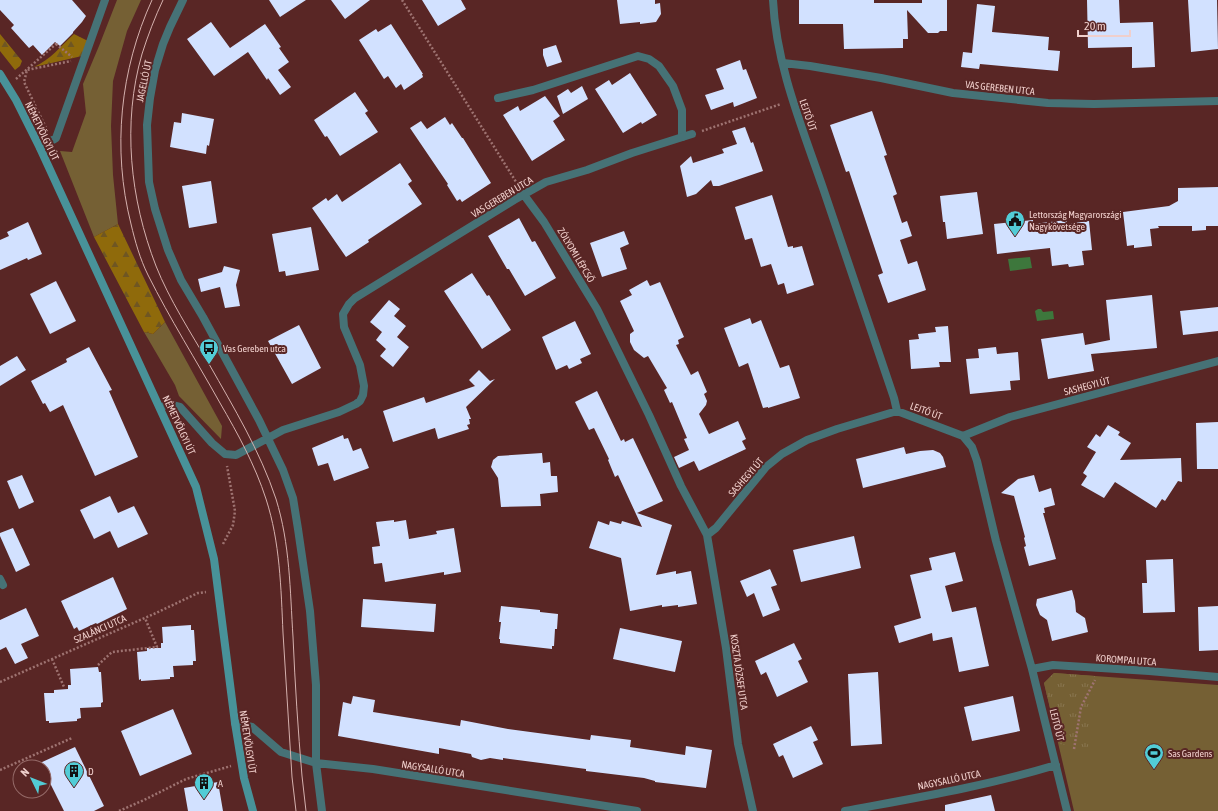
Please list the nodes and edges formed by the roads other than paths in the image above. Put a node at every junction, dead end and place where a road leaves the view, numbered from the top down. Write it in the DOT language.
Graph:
graph roads {
  1 [pos="105,0"];
  2 [pos="183,0"];
  3 [pos="773,0"];
  4 [pos="783,63"];
  5 [pos="0,74"];
  6 [pos="498,98"];
  7 [pos="1218,101"];
  8 [pos="692,134"];
  9 [pos="682,137"];
  10 [pos="40,148"];
  11 [pos="524,195"];
  12 [pos="1218,361"];
  13 [pos="160,408"];
  14 [pos="897,411"];
  15 [pos="963,436"];
  16 [pos="267,438"];
  17 [pos="707,535"];
  18 [pos="1032,669"];
  19 [pos="1218,677"];
  20 [pos="235,723"];
  21 [pos="316,763"];
  22 [pos="1056,765"];
  23 [pos="253,811"];
  24 [pos="322,811"];
  25 [pos="637,811"];
  26 [pos="754,811"];
  27 [pos="845,811"];
  28 [pos="1067,811"];
  1 -- 10 [label="street"];
  2 -- 16 [label="street, JAGELLÓ ÚT"];
  3 -- 4 [label="street, LEJTŐ ÚT"];
  4 -- 7 [label="street, VAS GEREBEN UTCA"];
  4 -- 14 [label="street, LEJTŐ ÚT"];
  5 -- 10 [label="street, NÉMETVÖLGYI ÚT"];
  6 -- 9 [label="street"];
  8 -- 9 [label="street, VAS GEREBEN UTCA"];
  9 -- 11 [label="street, VAS GEREBEN UTCA"];
  10 -- 13 [label="street, NÉMETVÖLGYI ÚT"];
  11 -- 16 [label="street, VAS GEREBEN UTCA"];
  11 -- 17 [label="street, ZÓLYOMI LÉPCSŐ"];
  12 -- 15 [label="street, SASHEGYI ÚT"];
  13 -- 16 [label="street, VAS GEREBEN UTCA"];
  13 -- 20 [label="street, NÉMETVÖLGYI ÚT"];
  14 -- 15 [label="street, LEJTŐ ÚT"];
  14 -- 17 [label="street, SASHEGYI ÚT"];
  15 -- 18 [label="street, LEJTŐ ÚT"];
  16 -- 21 [label="street"];
  17 -- 26 [label="street, KOSZTA JÓZSEF UTCA"];
  18 -- 19 [label="street, KOROMPAI UTCA"];
  18 -- 22 [label="street, LEJTŐ ÚT"];
  20 -- 21 [label="street, NAGYSALLÓ UTCA"];
  20 -- 23 [label="street, NÉMETVÖLGYI ÚT"];
  21 -- 24 [label="street"];
  21 -- 25 [label="street, NAGYSALLÓ UTCA"];
  22 -- 27 [label="street, NAGYSALLÓ UTCA"];
  22 -- 28 [label="street, LEJTŐ ÚT"];
}
